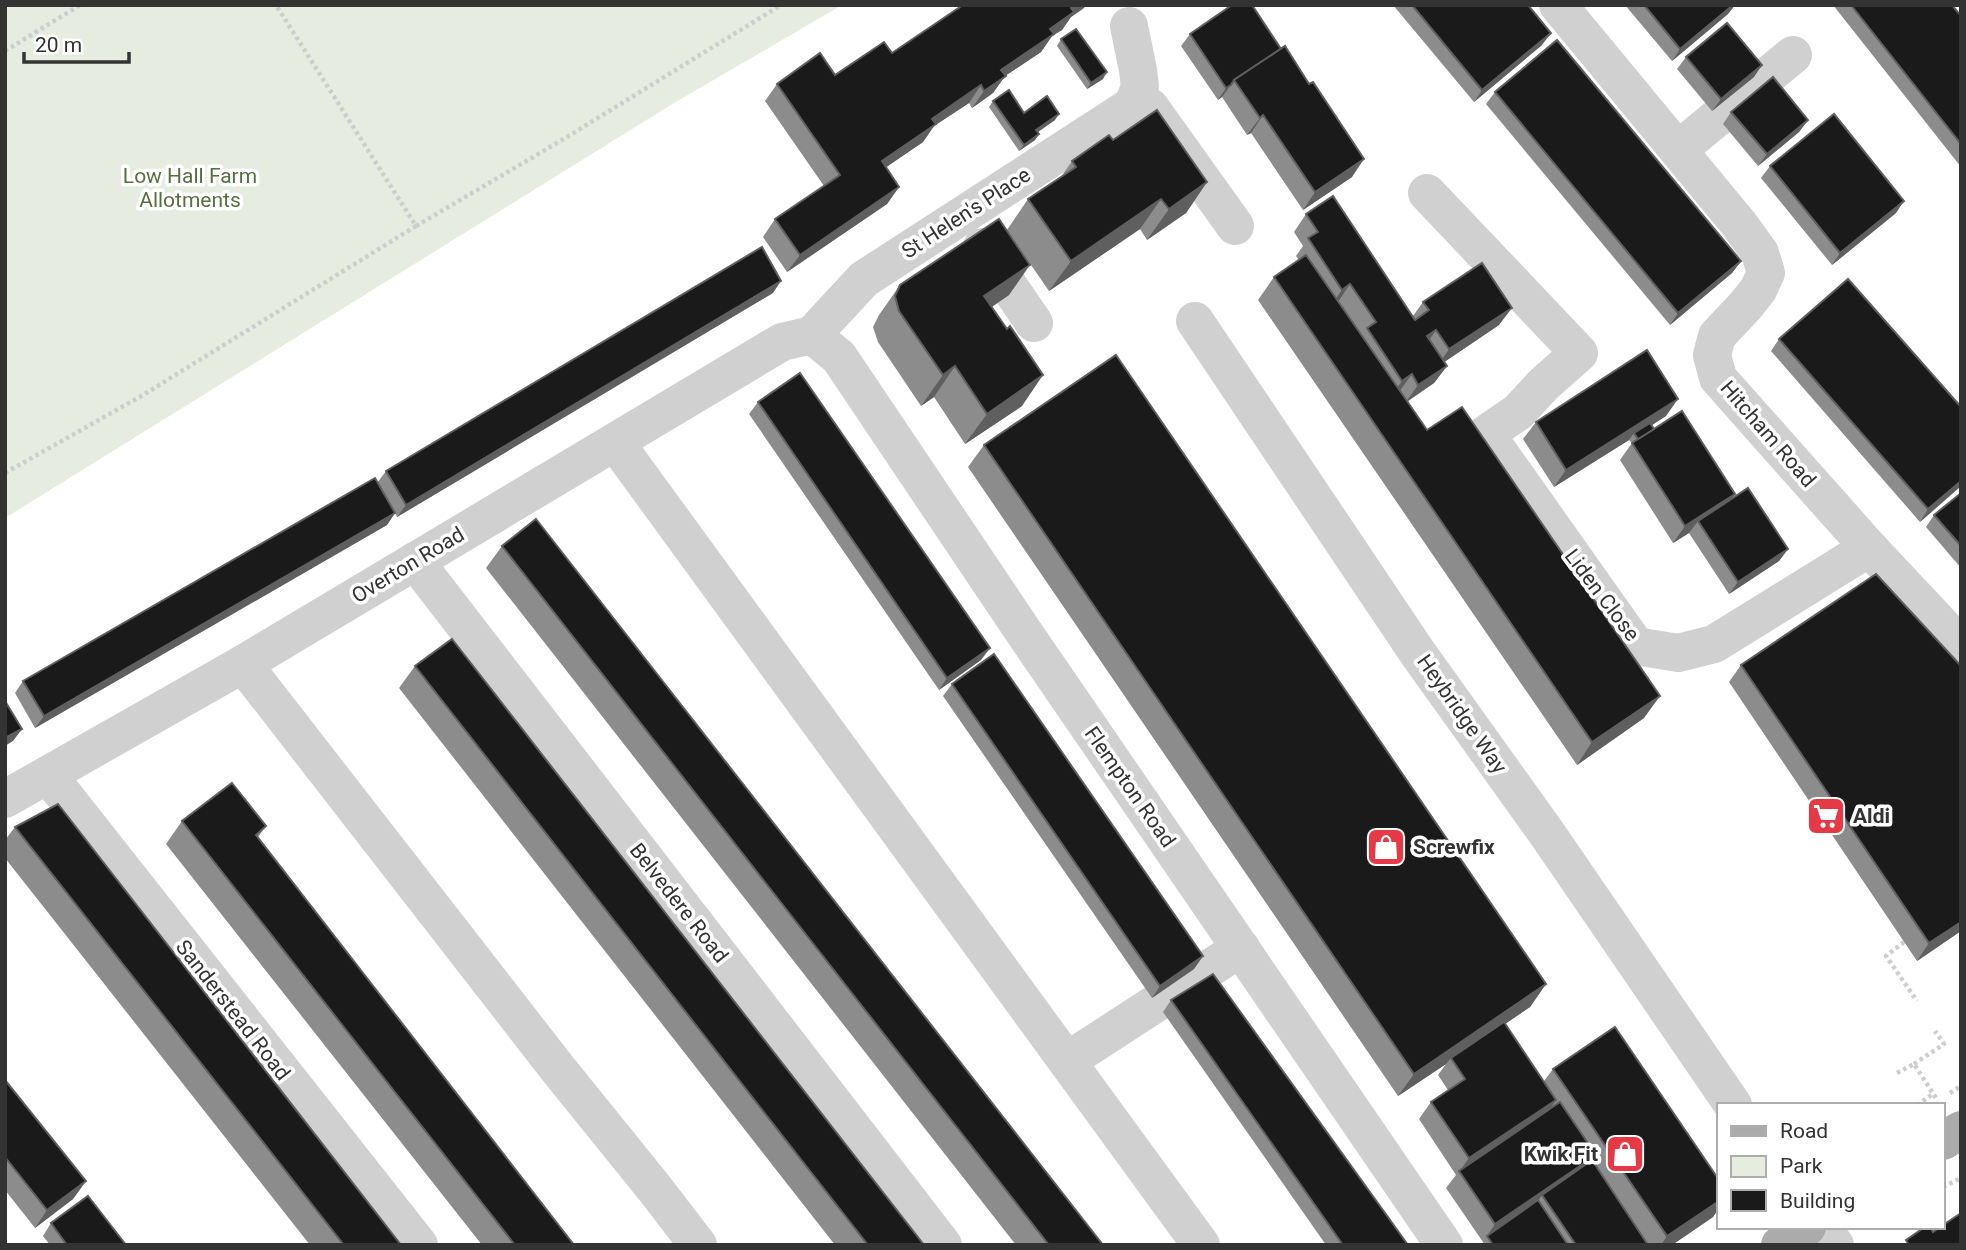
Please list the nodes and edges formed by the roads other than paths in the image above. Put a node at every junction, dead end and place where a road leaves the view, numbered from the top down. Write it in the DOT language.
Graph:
graph roads {
  1 [pos="1558,5"];
  2 [pos="1129,26"];
  3 [pos="1793,56"];
  4 [pos="1133,105"];
  5 [pos="1678,150"];
  6 [pos="1427,193"];
  7 [pos="958,218"];
  8 [pos="1235,226"];
  9 [pos="1195,321"];
  10 [pos="1034,323"];
  11 [pos="812,335"];
  12 [pos="615,442"];
  13 [pos="1869,548"];
  14 [pos="415,561"];
  15 [pos="1961,646"];
  16 [pos="243,664"];
  17 [pos="48,775"];
  18 [pos="5,799"];
  19 [pos="1241,948"];
  20 [pos="1067,1061"];
  21 [pos="1732,1103"];
  22 [pos="1804,1229"];
  23 [pos="1822,1229"];
  24 [pos="419,1245"];
  25 [pos="698,1245"];
  26 [pos="943,1245"];
  27 [pos="1201,1245"];
  28 [pos="1444,1245"];
  29 [pos="1780,1245"];
  30 [pos="1835,1245"];
  1 -- 5 [label="street, Hitcham Road"];
  2 -- 4 [label="street"];
  3 -- 5 [label="street"];
  4 -- 7 [label="street, St Helen's Place"];
  4 -- 8 [label="street"];
  5 -- 13 [label="street, Hitcham Road"];
  6 -- 13 [label="street, Liden Close"];
  7 -- 10 [label="street"];
  7 -- 11 [label="street, St Helen's Place"];
  9 -- 21 [label="street, Heybridge Way"];
  11 -- 12 [label="street, Overton Road"];
  11 -- 19 [label="street, Flempton Road"];
  12 -- 14 [label="street, Overton Road"];
  12 -- 20 [label="street"];
  13 -- 15 [label="street, Hitcham Road"];
  14 -- 16 [label="street, Overton Road"];
  14 -- 26 [label="street, Belvedere Road"];
  16 -- 17 [label="street, Overton Road"];
  16 -- 25 [label="street"];
  17 -- 18 [label="street, Overton Road"];
  17 -- 24 [label="street, Sanderstead Road"];
  19 -- 20 [label="street"];
  19 -- 28 [label="street, Flempton Road"];
  20 -- 27 [label="street"];
  22 -- 29 [label="main road"];
  23 -- 30 [label="street"];
}
